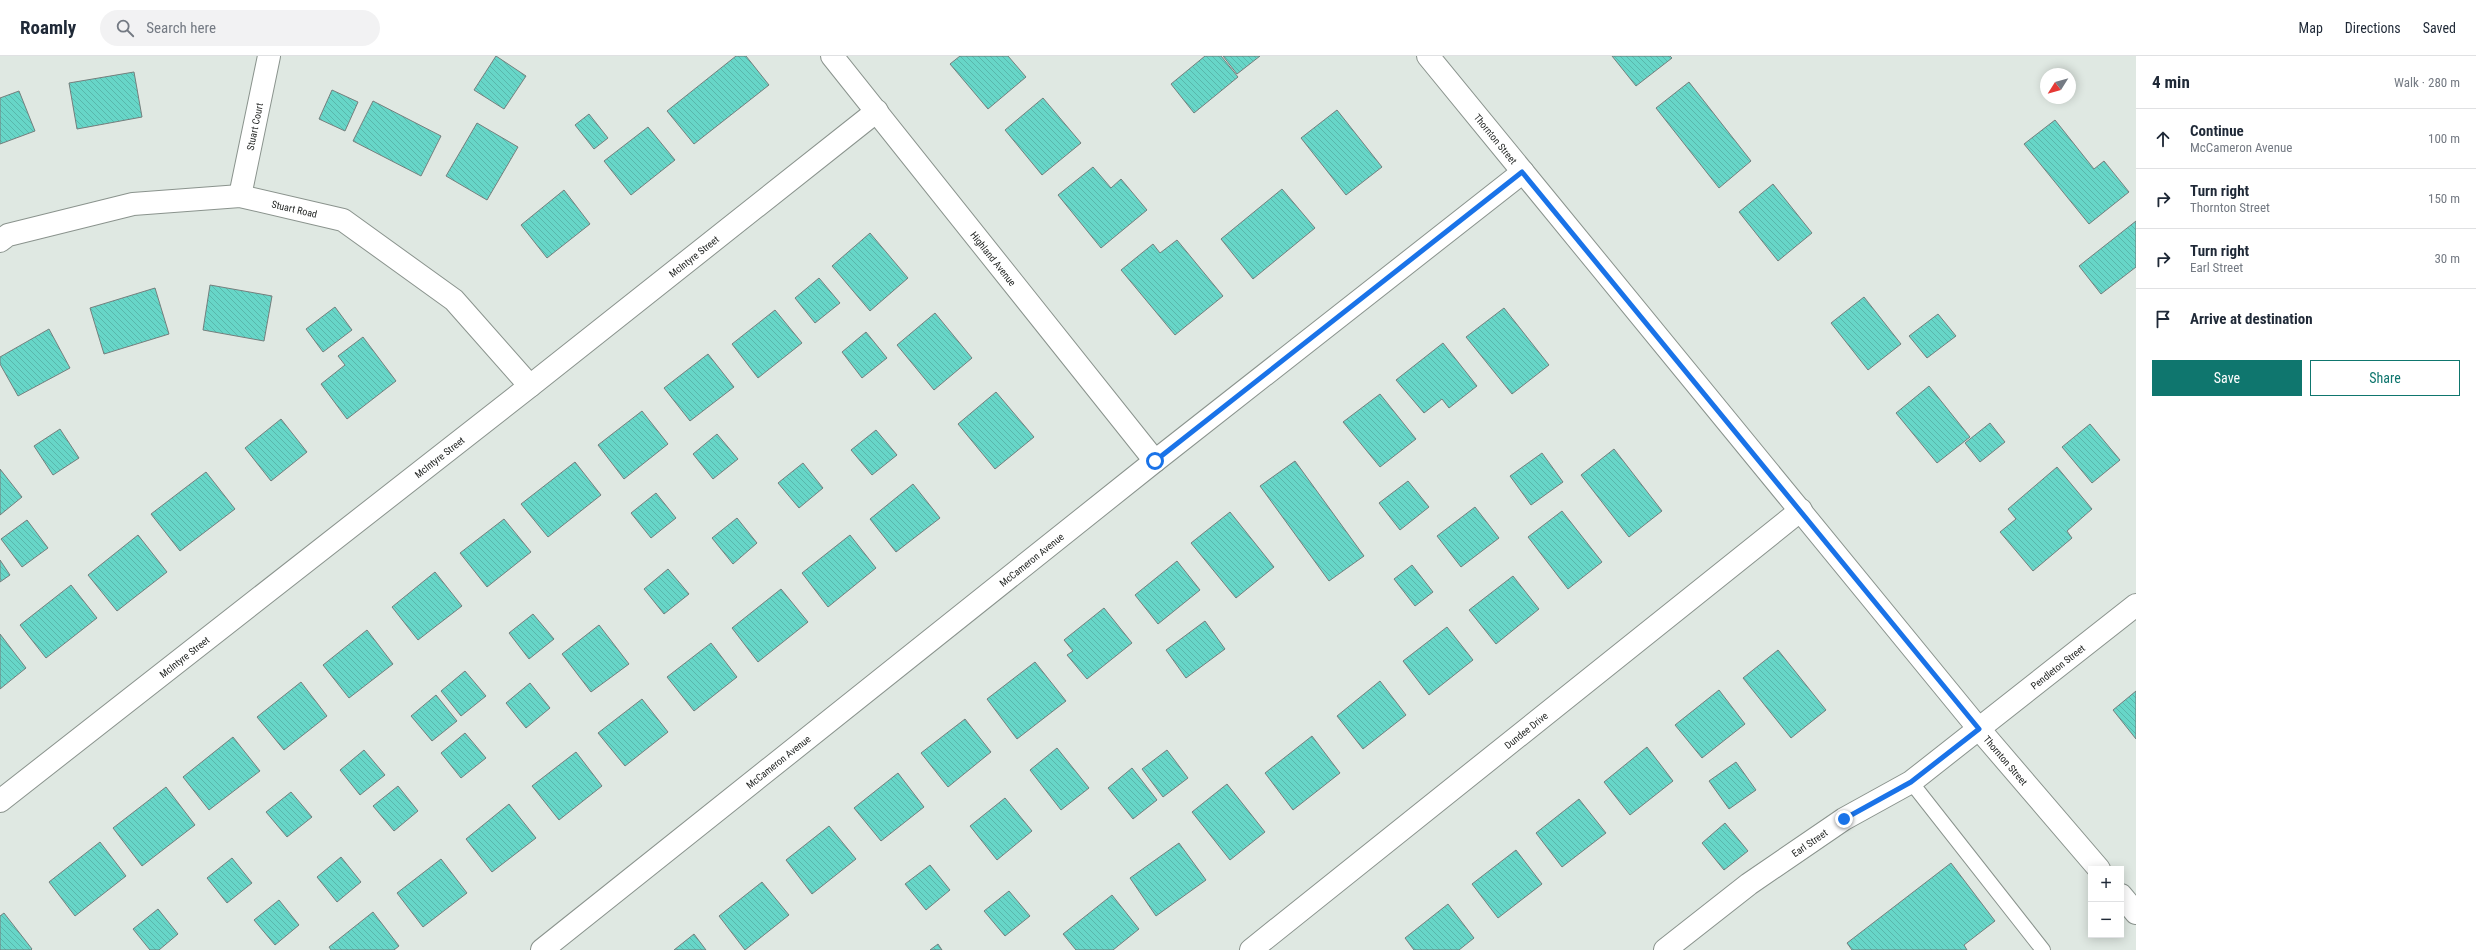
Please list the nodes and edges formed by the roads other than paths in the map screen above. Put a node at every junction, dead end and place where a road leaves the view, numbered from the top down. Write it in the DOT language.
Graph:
graph roads {
  1 [pos="269,56"];
  2 [pos="832,56"];
  3 [pos="1428,56"];
  4 [pos="877,111"];
  5 [pos="1522,172"];
  6 [pos="240,196"];
  7 [pos="0,242"];
  8 [pos="530,386"];
  9 [pos="1155,461"];
  10 [pos="1800,510"];
  11 [pos="2136,605"];
  12 [pos="1979,729"];
  13 [pos="1911,782"];
  14 [pos="0,801"];
  15 [pos="2096,866"];
  16 [pos="2124,898"];
  17 [pos="2136,912"];
  18 [pos="542,950"];
  19 [pos="1252,950"];
  20 [pos="1665,950"];
  21 [pos="2043,950"];
  1 -- 6 [label="street, Stuart Court"];
  2 -- 4 [label="street, Highland Avenue"];
  3 -- 5 [label="street, Thornton Street"];
  4 -- 8 [label="street, McIntyre Street"];
  4 -- 9 [label="street, Highland Avenue"];
  5 -- 9 [label="street, McCameron Avenue"];
  5 -- 10 [label="street, Thornton Street"];
  6 -- 7 [label="street, Stuart Road"];
  6 -- 8 [label="street, Stuart Road"];
  8 -- 14 [label="street, McIntyre Street"];
  9 -- 18 [label="street, McCameron Avenue"];
  10 -- 12 [label="street, Thornton Street"];
  10 -- 19 [label="street, Dundee Drive"];
  11 -- 12 [label="street, Pendleton Street"];
  12 -- 13 [label="street, Earl Street"];
  12 -- 15 [label="street, Thornton Street"];
  13 -- 20 [label="street, Earl Street"];
  13 -- 21 [label="lane"];
  16 -- 17 [label="street"];
}
